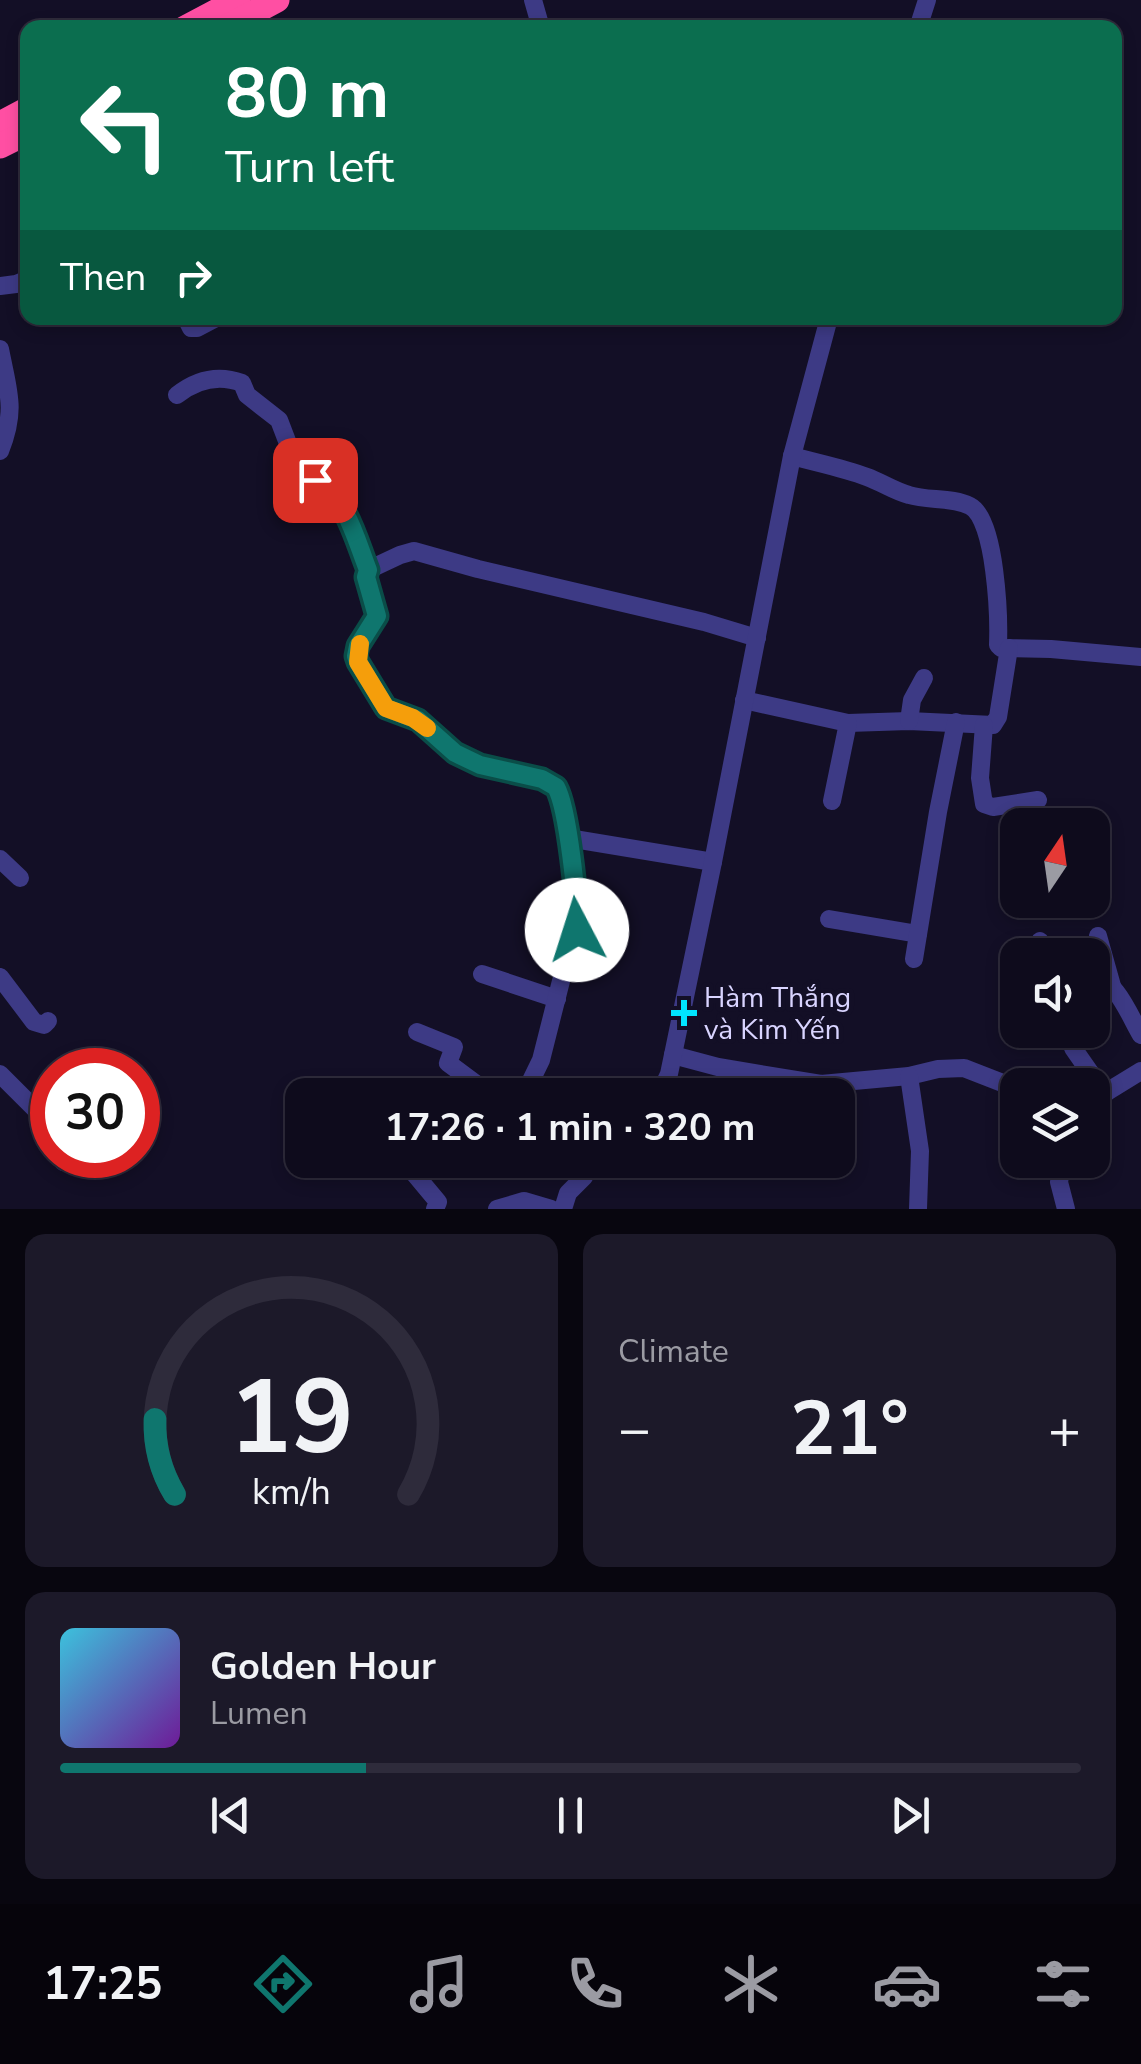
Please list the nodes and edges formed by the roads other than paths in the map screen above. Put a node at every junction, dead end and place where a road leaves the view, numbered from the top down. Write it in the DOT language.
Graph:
graph roads {
  1 [pos="238,0"];
  2 [pos="277,0"];
  3 [pos="200,20"];
  4 [pos="239,20"];
  5 [pos="827,325"];
  6 [pos="0,349"];
  7 [pos="176,395"];
  8 [pos="0,451"];
  9 [pos="792,456"];
  10 [pos="368,570"];
  11 [pos="756,638"];
  12 [pos="1009,648"];
  13 [pos="1141,657"];
  14 [pos="924,678"];
  15 [pos="744,700"];
  16 [pos="909,721"];
  17 [pos="956,722"];
  18 [pos="848,723"];
  19 [pos="984,725"];
  20 [pos="1038,800"];
  21 [pos="832,801"];
  22 [pos="568,838"];
  23 [pos="0,859"];
  24 [pos="713,862"];
  25 [pos="20,878"];
  26 [pos="829,919"];
  27 [pos="918,934"];
  28 [pos="1098,936"];
  29 [pos="914,959"];
  30 [pos="482,974"];
  31 [pos="0,977"];
  32 [pos="1112,986"];
  33 [pos="557,999"];
  34 [pos="48,1021"];
  35 [pos="417,1032"];
  36 [pos="1141,1035"];
  37 [pos="672,1056"];
  38 [pos="1141,1071"];
  39 [pos="0,1074"];
  40 [pos="910,1076"];
  41 [pos="468,1078"];
  42 [pos="533,1078"];
  43 [pos="668,1078"];
  44 [pos="1000,1082"];
  45 [pos="1110,1091"];
  46 [pos="30,1104"];
  47 [pos="420,1178"];
  48 [pos="583,1178"];
  49 [pos="1060,1178"];
  50 [pos="434,1209"];
  51 [pos="497,1209"];
  52 [pos="551,1209"];
  53 [pos="563,1209"];
  54 [pos="918,1209"];
  55 [pos="1066,1209"];
  1 -- 3 [label="highway"];
  2 -- 4 [label="highway"];
  5 -- 9 [label="street"];
  6 -- 8 [label="street"];
  7 -- 10 [label="street"];
  9 -- 11 [label="street"];
  9 -- 12 [label="street"];
  10 -- 11 [label="street"];
  10 -- 22 [label="street"];
  11 -- 15 [label="street"];
  12 -- 13 [label="street"];
  12 -- 19 [label="street"];
  14 -- 16 [label="street"];
  15 -- 18 [label="street"];
  15 -- 24 [label="street"];
  16 -- 17 [label="street"];
  16 -- 18 [label="street"];
  17 -- 19 [label="street"];
  17 -- 27 [label="street"];
  18 -- 21 [label="street"];
  19 -- 20 [label="street"];
  22 -- 24 [label="street"];
  22 -- 33 [label="street"];
  23 -- 25 [label="street"];
  24 -- 37 [label="street"];
  26 -- 27 [label="street"];
  27 -- 29 [label="street"];
  28 -- 32 [label="street"];
  30 -- 33 [label="street"];
  31 -- 34 [label="street"];
  32 -- 36 [label="street"];
  33 -- 42 [label="street"];
  35 -- 41 [label="street"];
  37 -- 40 [label="street"];
  37 -- 43 [label="street"];
  38 -- 45 [label="street"];
  39 -- 46 [label="street"];
  40 -- 44 [label="street"];
  40 -- 54 [label="street"];
  47 -- 50 [label="street"];
  48 -- 53 [label="street"];
  49 -- 55 [label="street"];
  51 -- 52 [label="street"];
}
